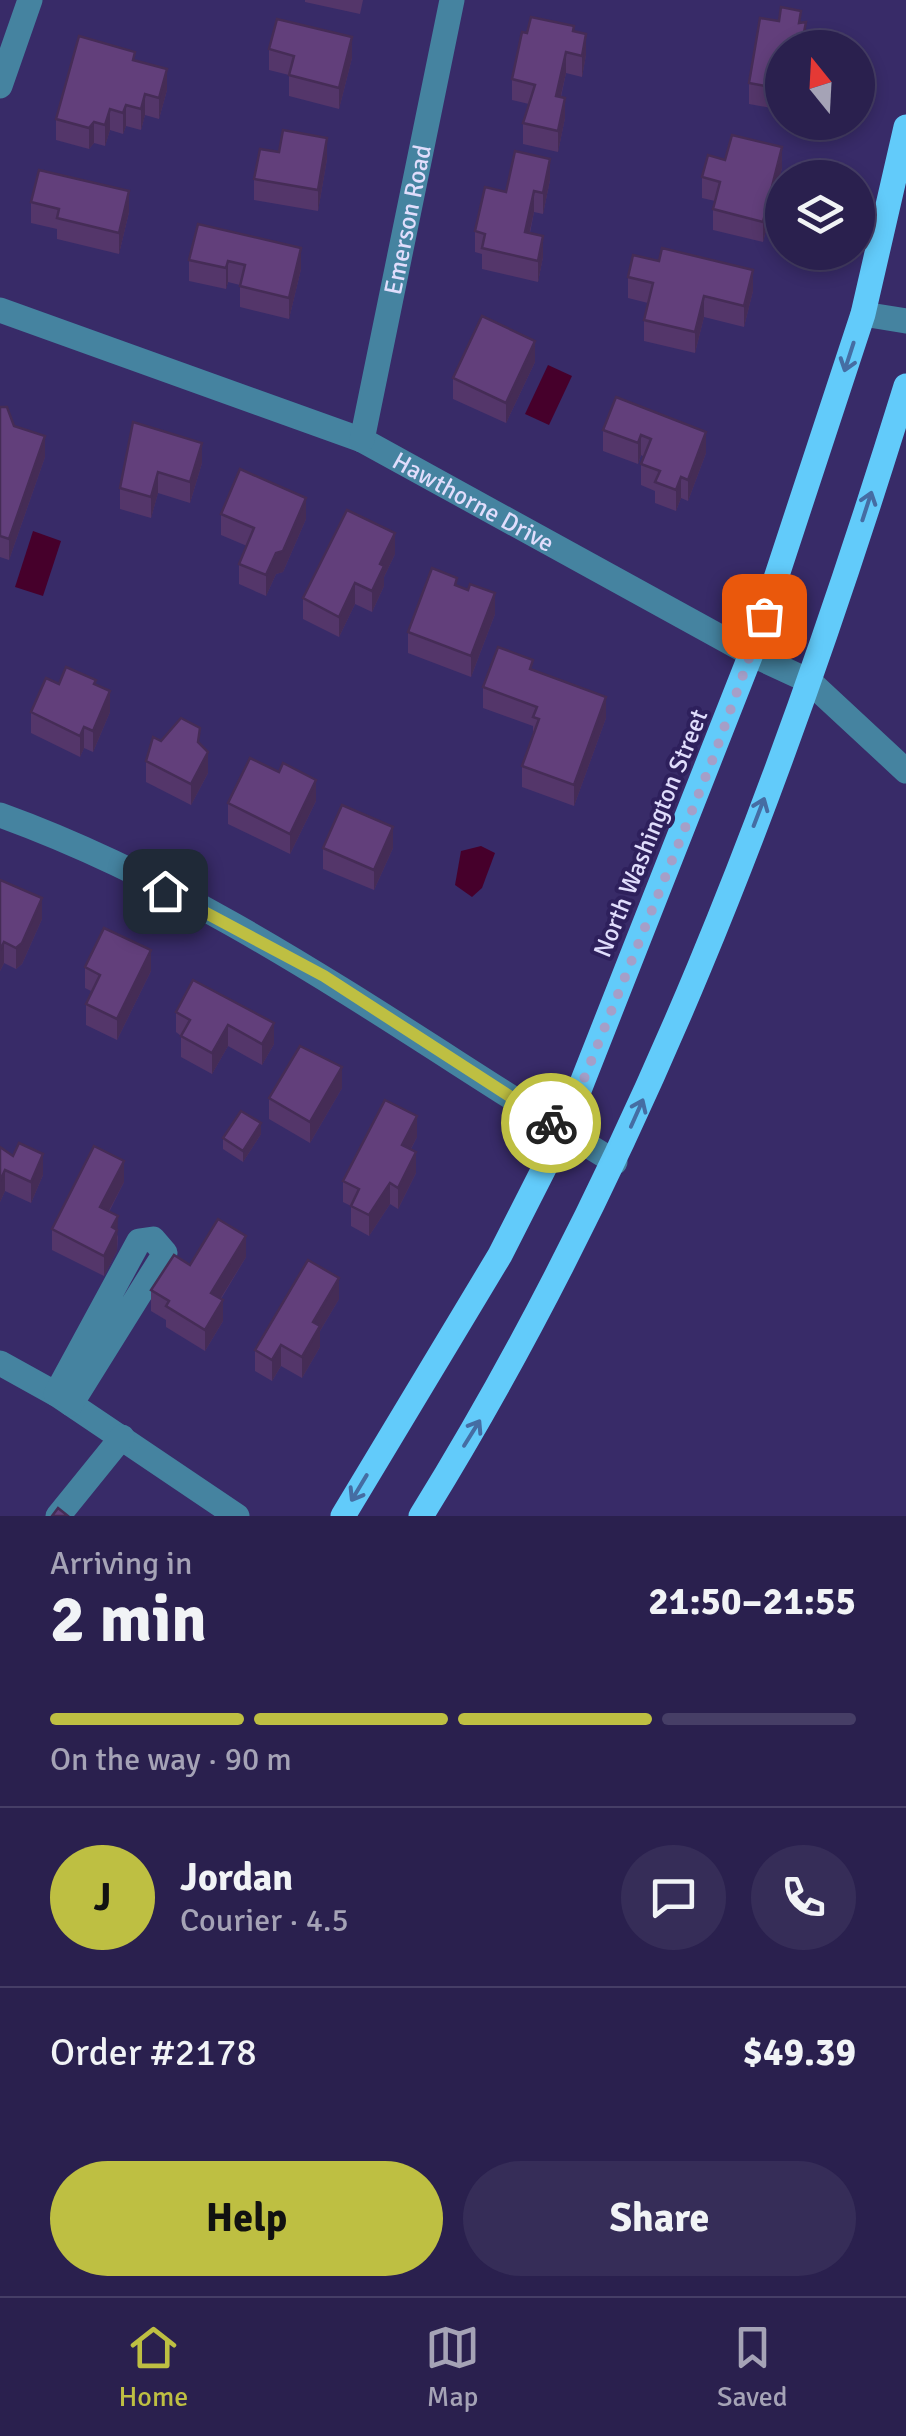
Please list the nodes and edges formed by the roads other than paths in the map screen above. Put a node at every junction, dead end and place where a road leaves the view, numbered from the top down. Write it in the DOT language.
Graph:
graph roads {
  1 [pos="30,0"];
  2 [pos="452,0"];
  3 [pos="0,86"];
  4 [pos="906,127"];
  5 [pos="0,310"];
  6 [pos="863,314"];
  7 [pos="906,321"];
  8 [pos="906,386"];
  9 [pos="362,440"];
  10 [pos="751,654"];
  11 [pos="809,680"];
  12 [pos="906,771"];
  13 [pos="0,815"];
  14 [pos="563,1131"];
  15 [pos="615,1162"];
  16 [pos="0,1363"];
  17 [pos="63,1399"];
  18 [pos="122,1437"];
  19 [pos="58,1516"];
  20 [pos="237,1516"];
  21 [pos="343,1516"];
  22 [pos="421,1516"];
  1 -- 3 [label="street"];
  2 -- 9 [label="street, Emerson Road"];
  4 -- 6 [label="main road, North Washington Street"];
  5 -- 9 [label="street, Hawthorne Drive"];
  6 -- 7 [label="street"];
  6 -- 10 [label="main road, North Washington Street, one-way"];
  11 -- 8 [label="main road, one-way"];
  9 -- 10 [label="street, Hawthorne Drive"];
  10 -- 11 [label="street, Hawthorne Drive"];
  10 -- 14 [label="main road, North Washington Street"];
  11 -- 12 [label="street, Hawthorne Drive"];
  15 -- 11 [label="main road, one-way"];
  13 -- 14 [label="street"];
  14 -- 15 [label="street"];
  14 -- 21 [label="main road, North Washington Street, one-way"];
  22 -- 15 [label="main road, one-way"];
  16 -- 17 [label="street"];
  17 -- 17 [label="street"];
  17 -- 18 [label="street"];
  18 -- 19 [label="street"];
  18 -- 20 [label="street"];
}
